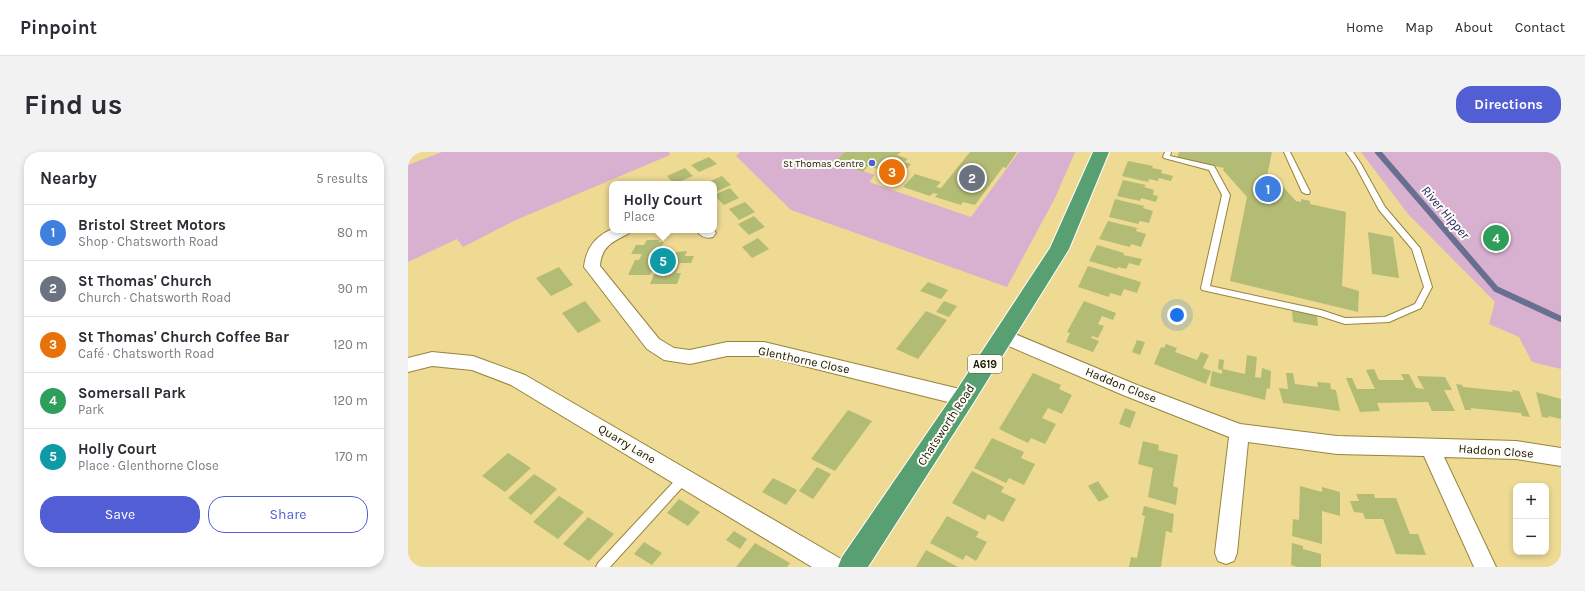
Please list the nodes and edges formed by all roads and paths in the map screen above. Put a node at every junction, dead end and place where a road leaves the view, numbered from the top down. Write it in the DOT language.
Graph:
graph roads {
  1 [pos="1101,152"];
  2 [pos="1168,152"];
  3 [pos="1287,152"];
  4 [pos="1349,152"];
  5 [pos="1306,192"];
  6 [pos="618,233"];
  7 [pos="1003,336"];
  8 [pos="408,365"];
  9 [pos="964,398"];
  10 [pos="1239,432"];
  11 [pos="1430,448"];
  12 [pos="1561,457"];
  13 [pos="684,478"];
  14 [pos="1226,552"];
  15 [pos="602,567"];
  16 [pos="833,567"];
  17 [pos="852,567"];
  18 [pos="1485,567"];
  1 -- 7 [label="highway, Chatsworth Road / A619"];
  2 -- 4 [label="lane"];
  3 -- 5 [label="lane"];
  6 -- 9 [label="street, Glenthorne Close"];
  7 -- 9 [label="highway, Chatsworth Road / A619"];
  7 -- 10 [label="street, Haddon Close"];
  8 -- 13 [label="street, Quarry Lane"];
  9 -- 17 [label="highway, Chatsworth Road / A619"];
  10 -- 11 [label="street, Haddon Close"];
  10 -- 14 [label="street"];
  11 -- 12 [label="street, Haddon Close"];
  11 -- 18 [label="street"];
  13 -- 15 [label="lane"];
  13 -- 16 [label="street, Quarry Lane"];
}
